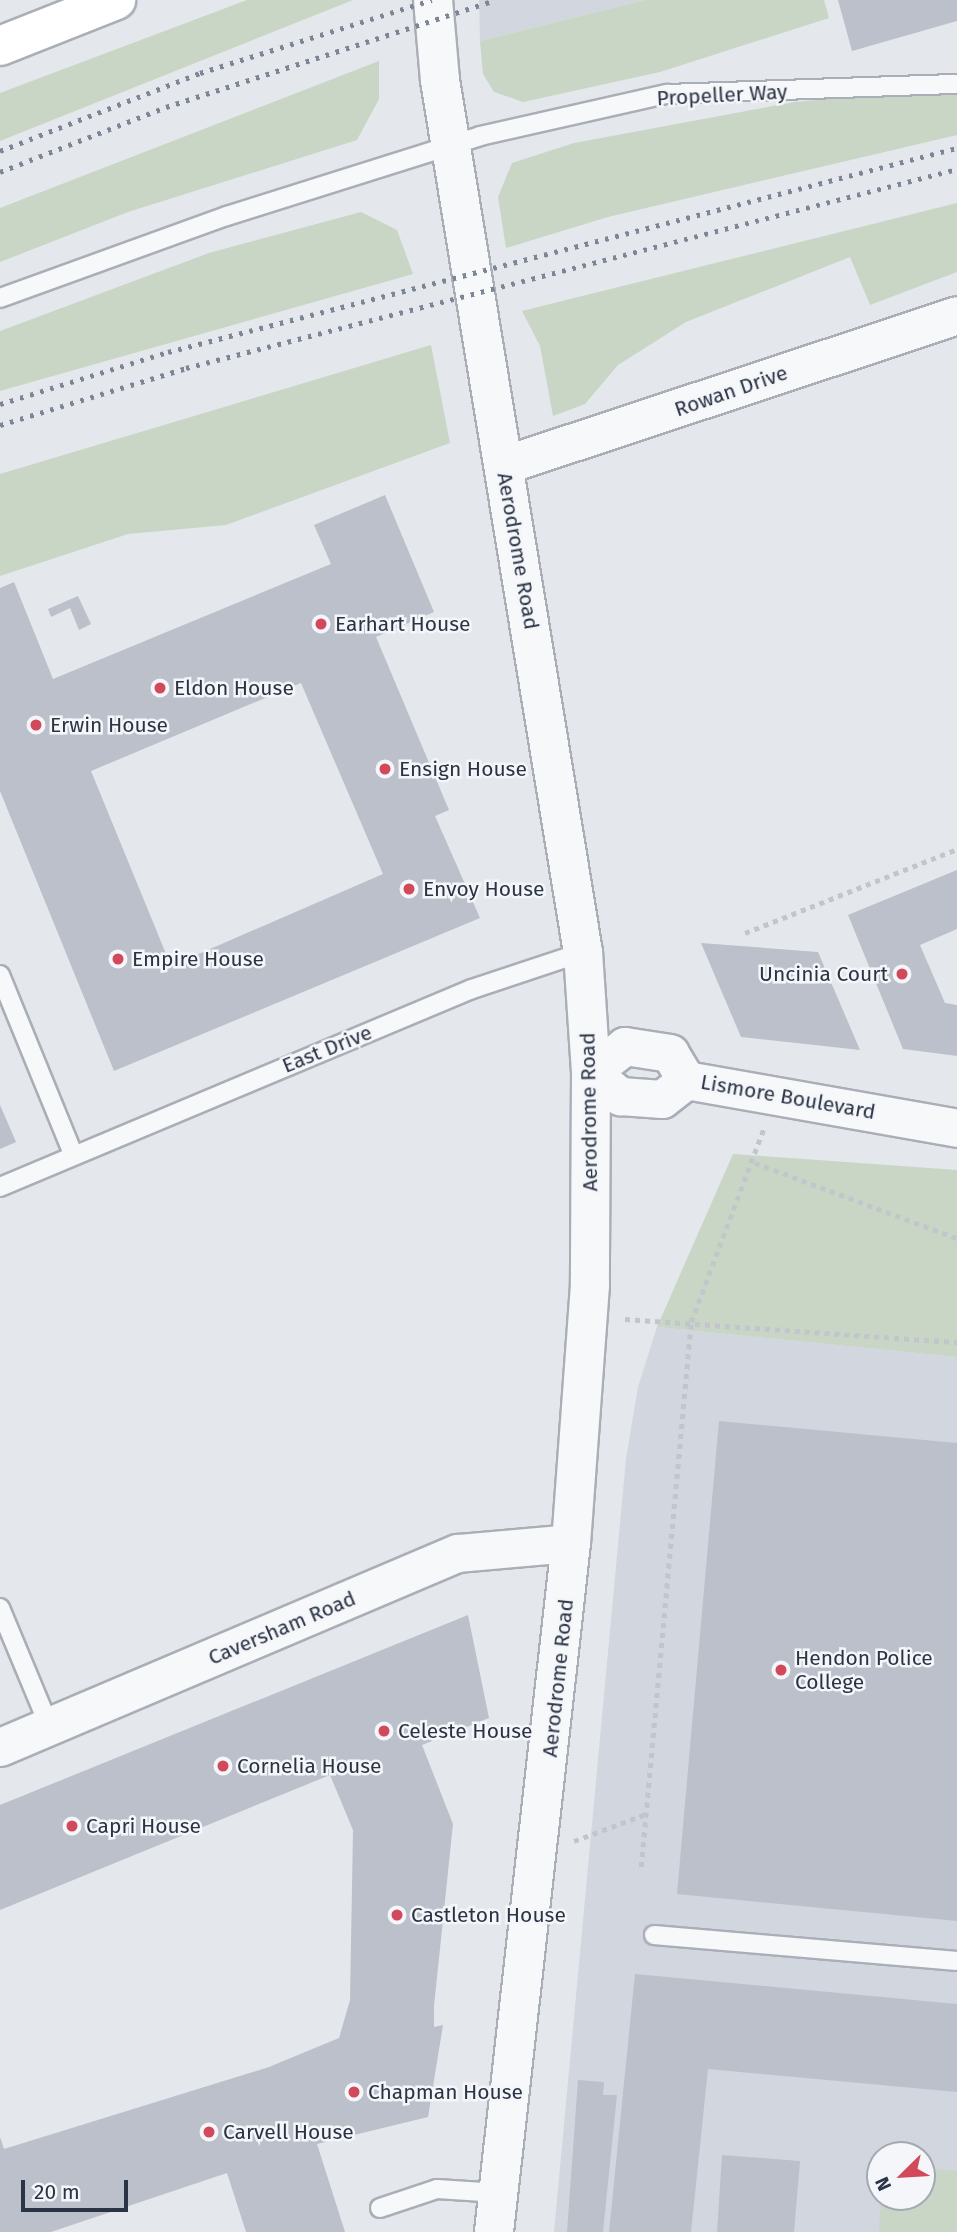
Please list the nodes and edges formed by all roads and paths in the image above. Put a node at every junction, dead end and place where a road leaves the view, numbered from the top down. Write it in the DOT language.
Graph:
graph roads {
  1 [pos="116,0"];
  2 [pos="433,0"];
  3 [pos="0,46"];
  4 [pos="957,85"];
  5 [pos="450,144"];
  6 [pos="0,298"];
  7 [pos="957,315"];
  8 [pos="504,465"];
  9 [pos="957,849"];
  10 [pos="745,933"];
  11 [pos="583,952"];
  12 [pos="0,975"];
  13 [pos="591,1072"];
  14 [pos="686,1080"];
  15 [pos="773,1093"];
  16 [pos="957,1128"];
  17 [pos="73,1154"];
  18 [pos="755,1163"];
  19 [pos="0,1187"];
  20 [pos="957,1238"];
  21 [pos="614,1319"];
  22 [pos="691,1322"];
  23 [pos="957,1342"];
  24 [pos="571,1543"];
  25 [pos="0,1608"];
  26 [pos="50,1728"];
  27 [pos="0,1747"];
  28 [pos="646,1814"];
  29 [pos="569,1843"];
  30 [pos="641,1867"];
  31 [pos="654,1935"];
  32 [pos="957,1961"];
  33 [pos="499,2193"];
  34 [pos="380,2208"];
  35 [pos="494,2232"];
  1 -- 3 [label="highway"];
  2 -- 5 [label="street, Aerodrome Road"];
  4 -- 5 [label="lane, Propeller Way"];
  5 -- 6 [label="lane, Propeller Way"];
  5 -- 8 [label="street, Aerodrome Road"];
  7 -- 8 [label="street, Rowan Drive"];
  8 -- 11 [label="street, Aerodrome Road"];
  9 -- 10 [label="path"];
  11 -- 13 [label="street, Aerodrome Road"];
  11 -- 17 [label="lane, East Drive"];
  12 -- 17 [label="lane"];
  13 -- 14 [label="street, Lismore Boulevard"];
  13 -- 14 [label="street"];
  13 -- 24 [label="street, Aerodrome Road"];
  14 -- 15 [label="street, Lismore Boulevard"];
  15 -- 16 [label="street, Lismore Boulevard"];
  15 -- 18 [label="path"];
  17 -- 19 [label="lane, East Drive"];
  18 -- 20 [label="path"];
  18 -- 22 [label="path"];
  21 -- 22 [label="path"];
  22 -- 23 [label="path"];
  22 -- 28 [label="path"];
  24 -- 26 [label="street, Caversham Road"];
  24 -- 33 [label="street, Aerodrome Road"];
  25 -- 26 [label="lane"];
  26 -- 27 [label="street, Caversham Road"];
  28 -- 29 [label="path"];
  28 -- 30 [label="path"];
  31 -- 32 [label="lane"];
  33 -- 34 [label="lane"];
  33 -- 35 [label="street, Aerodrome Road"];
}
